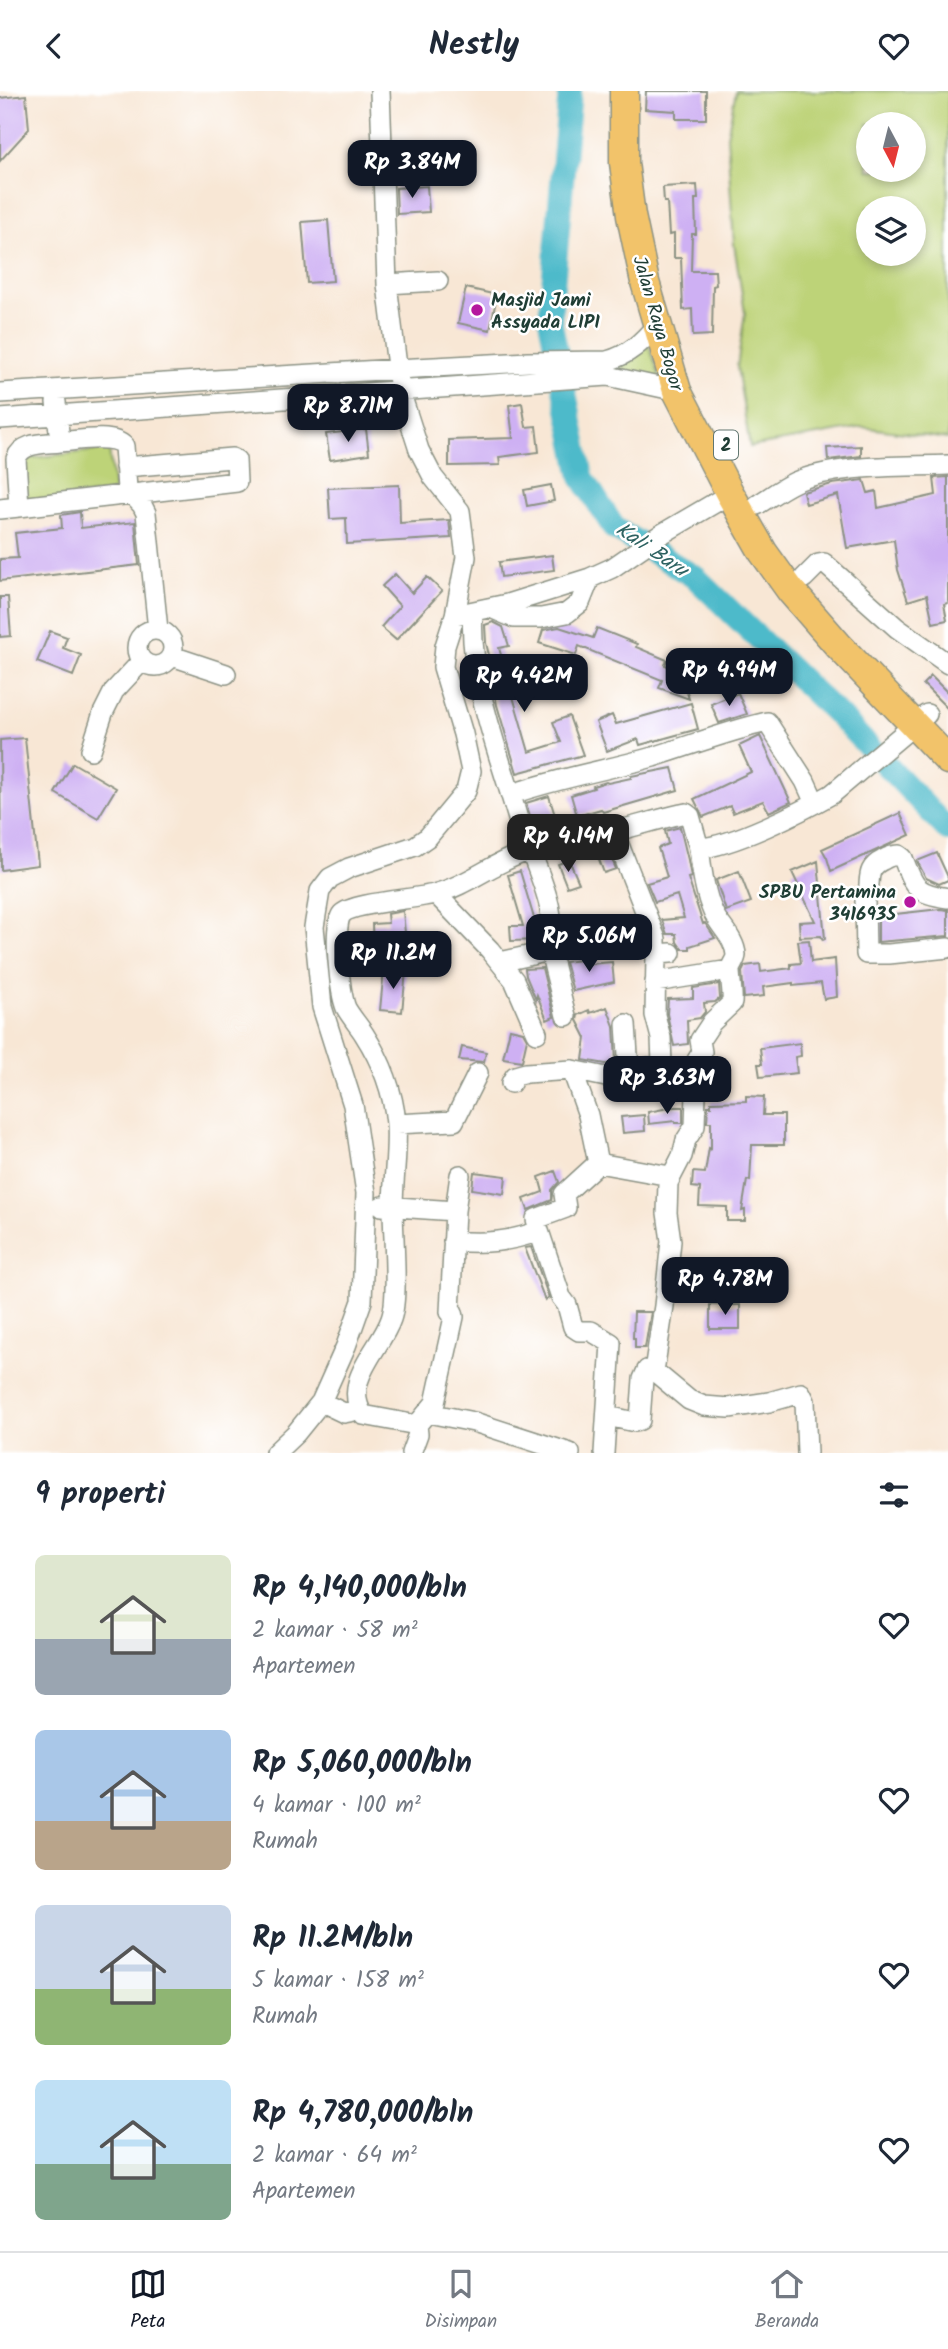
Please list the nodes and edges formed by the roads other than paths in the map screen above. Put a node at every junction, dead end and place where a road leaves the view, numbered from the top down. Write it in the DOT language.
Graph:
graph roads {
  1 [pos="380,91"];
  2 [pos="624,91"];
  3 [pos="643,91"];
  4 [pos="438,281"];
  5 [pos="387,284"];
  6 [pos="657,325"];
  7 [pos="397,369"];
  8 [pos="598,369"];
  9 [pos="528,371"];
  10 [pos="55,390"];
  11 [pos="400,391"];
  12 [pos="677,391"];
  13 [pos="0,393"];
  14 [pos="57,415"];
  15 [pos="0,419"];
  16 [pos="60,443"];
  17 [pos="948,465"];
  18 [pos="125,467"];
  19 [pos="9,474"];
  20 [pos="730,494"];
  21 [pos="131,495"];
  22 [pos="757,505"];
  23 [pos="10,508"];
  24 [pos="804,578"];
  25 [pos="473,611"];
  26 [pos="158,629"];
  27 [pos="172,656"];
  28 [pos="142,661"];
  29 [pos="948,664"];
  30 [pos="226,674"];
  31 [pos="913,726"];
  32 [pos="948,735"];
  33 [pos="91,750"];
  34 [pos="948,760"];
  35 [pos="512,794"];
  36 [pos="815,803"];
  37 [pos="614,832"];
  38 [pos="699,848"];
  39 [pos="529,852"];
  40 [pos="436,894"];
  41 [pos="948,898"];
  42 [pos="653,933"];
  43 [pos="948,948"];
  44 [pos="550,951"];
  45 [pos="500,962"];
  46 [pos="730,970"];
  47 [pos="655,982"];
  48 [pos="566,1016"];
  49 [pos="626,1024"];
  50 [pos="537,1033"];
  51 [pos="572,1070"];
  52 [pos="629,1072"];
  53 [pos="478,1073"];
  54 [pos="511,1083"];
  55 [pos="396,1124"];
  56 [pos="598,1163"];
  57 [pos="460,1175"];
  58 [pos="670,1176"];
  59 [pos="368,1206"];
  60 [pos="393,1206"];
  61 [pos="455,1211"];
  62 [pos="539,1231"];
  63 [pos="453,1241"];
  64 [pos="654,1371"];
  65 [pos="321,1402"];
  66 [pos="360,1410"];
  67 [pos="607,1416"];
  68 [pos="422,1419"];
  69 [pos="275,1453"];
  70 [pos="411,1453"];
  71 [pos="570,1453"];
  72 [pos="604,1453"];
  73 [pos="807,1453"];
  1 -- 5 [label="street"];
  2 -- 6 [label="highway, Jalan Raya Bogor / 2"];
  3 -- 22 [label="highway, Jalan Raya Bogor / 2"];
  4 -- 5 [label="street"];
  5 -- 7 [label="street"];
  6 -- 8 [label="street"];
  6 -- 12 [label="highway, Jalan Raya Bogor / 2"];
  7 -- 9 [label="street"];
  7 -- 10 [label="street"];
  7 -- 11 [label="street"];
  8 -- 9 [label="street"];
  8 -- 12 [label="street"];
  9 -- 11 [label="street"];
  10 -- 13 [label="street"];
  10 -- 14 [label="street"];
  11 -- 14 [label="street"];
  11 -- 25 [label="street"];
  12 -- 20 [label="highway, Jalan Raya Bogor / 2"];
  14 -- 15 [label="street"];
  14 -- 16 [label="street"];
  16 -- 18 [label="street"];
  16 -- 19 [label="street"];
  17 -- 22 [label="street"];
  18 -- 21 [label="street"];
  18 -- 21 [label="street"];
  19 -- 23 [label="street"];
  20 -- 25 [label="street"];
  20 -- 31 [label="highway, Jalan Raya Bogor / 2"];
  21 -- 23 [label="street"];
  21 -- 26 [label="street"];
  22 -- 24 [label="highway, Jalan Raya Bogor / 2"];
  24 -- 29 [label="street"];
  24 -- 31 [label="highway, Jalan Raya Bogor / 2"];
  25 -- 35 [label="street"];
  25 -- 59 [label="street"];
  26 -- 27 [label="street"];
  26 -- 28 [label="street"];
  27 -- 28 [label="street"];
  27 -- 30 [label="street"];
  28 -- 33 [label="street"];
  31 -- 32 [label="highway, Jalan Raya Bogor / 2"];
  31 -- 34 [label="highway, Jalan Raya Bogor / 2"];
  31 -- 36 [label="street"];
  35 -- 36 [label="street"];
  35 -- 39 [label="street"];
  36 -- 38 [label="street"];
  37 -- 38 [label="street"];
  37 -- 39 [label="street"];
  37 -- 42 [label="street"];
  38 -- 46 [label="street"];
  39 -- 40 [label="street"];
  39 -- 44 [label="street"];
  40 -- 45 [label="street"];
  40 -- 55 [label="street"];
  41 -- 43 [label="street"];
  42 -- 44 [label="street"];
  42 -- 47 [label="street"];
  44 -- 45 [label="street"];
  44 -- 48 [label="street"];
  45 -- 50 [label="street"];
  46 -- 47 [label="street"];
  46 -- 58 [label="street"];
  47 -- 52 [label="street"];
  49 -- 52 [label="street"];
  51 -- 52 [label="street"];
  51 -- 54 [label="street"];
  51 -- 56 [label="street"];
  53 -- 55 [label="street"];
  55 -- 60 [label="street"];
  56 -- 58 [label="street"];
  56 -- 62 [label="street"];
  57 -- 61 [label="street"];
  58 -- 64 [label="street"];
  59 -- 60 [label="street"];
  59 -- 65 [label="street"];
  60 -- 61 [label="street"];
  60 -- 66 [label="street"];
  61 -- 63 [label="street"];
  62 -- 63 [label="street"];
  62 -- 67 [label="street"];
  63 -- 68 [label="street"];
  64 -- 67 [label="street"];
  64 -- 73 [label="street"];
  65 -- 66 [label="street"];
  65 -- 69 [label="street"];
  66 -- 68 [label="street"];
  67 -- 72 [label="street"];
  68 -- 70 [label="street"];
  68 -- 71 [label="street"];
}
